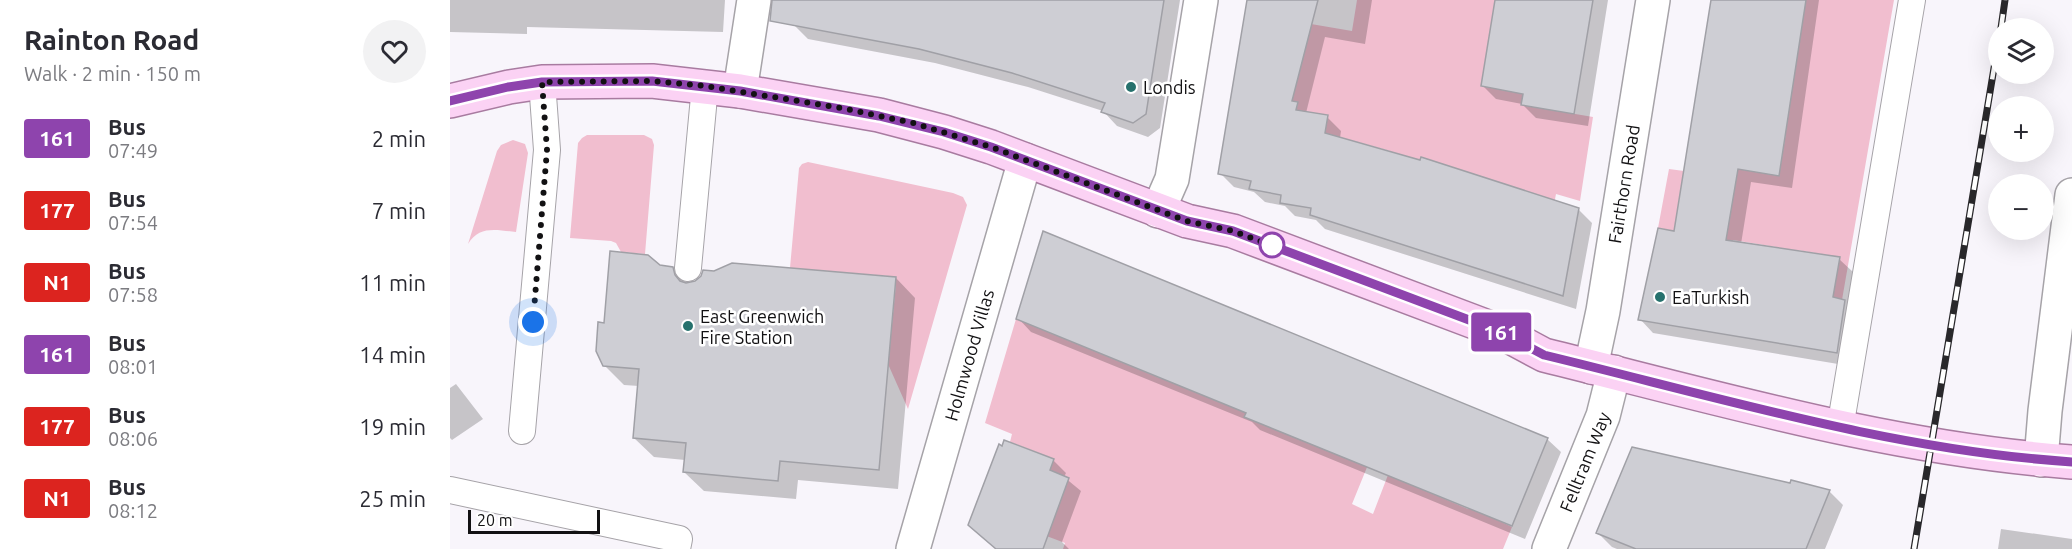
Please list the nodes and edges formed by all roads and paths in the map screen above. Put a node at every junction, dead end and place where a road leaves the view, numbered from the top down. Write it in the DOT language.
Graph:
graph roads {
  1 [pos="753,0"];
  2 [pos="1201,0"];
  3 [pos="1653,0"];
  4 [pos="1912,0"];
  5 [pos="542,82"];
  6 [pos="705,86"];
  7 [pos="740,91"];
  8 [pos="450,101"];
  9 [pos="1025,160"];
  10 [pos="2072,195"];
  11 [pos="1158,211"];
  12 [pos="688,268"];
  13 [pos="1603,370"];
  14 [pos="1840,428"];
  15 [pos="522,431"];
  16 [pos="2057,461"];
  17 [pos="450,490"];
  18 [pos="677,549"];
  19 [pos="913,549"];
  20 [pos="1549,549"];
  1 -- 7 [label="street"];
  2 -- 11 [label="street"];
  3 -- 13 [label="street, Fairthorn Road"];
  4 -- 14 [label="lane"];
  5 -- 6 [label="main road"];
  5 -- 8 [label="main road"];
  5 -- 15 [label="lane"];
  6 -- 7 [label="main road"];
  6 -- 12 [label="lane"];
  7 -- 9 [label="main road"];
  9 -- 11 [label="main road"];
  9 -- 19 [label="street, Holmwood Villas"];
  10 -- 16 [label="street"];
  11 -- 13 [label="main road"];
  13 -- 14 [label="main road"];
  13 -- 20 [label="street, Felltram Way"];
  14 -- 16 [label="main road"];
  17 -- 18 [label="lane"];
}
